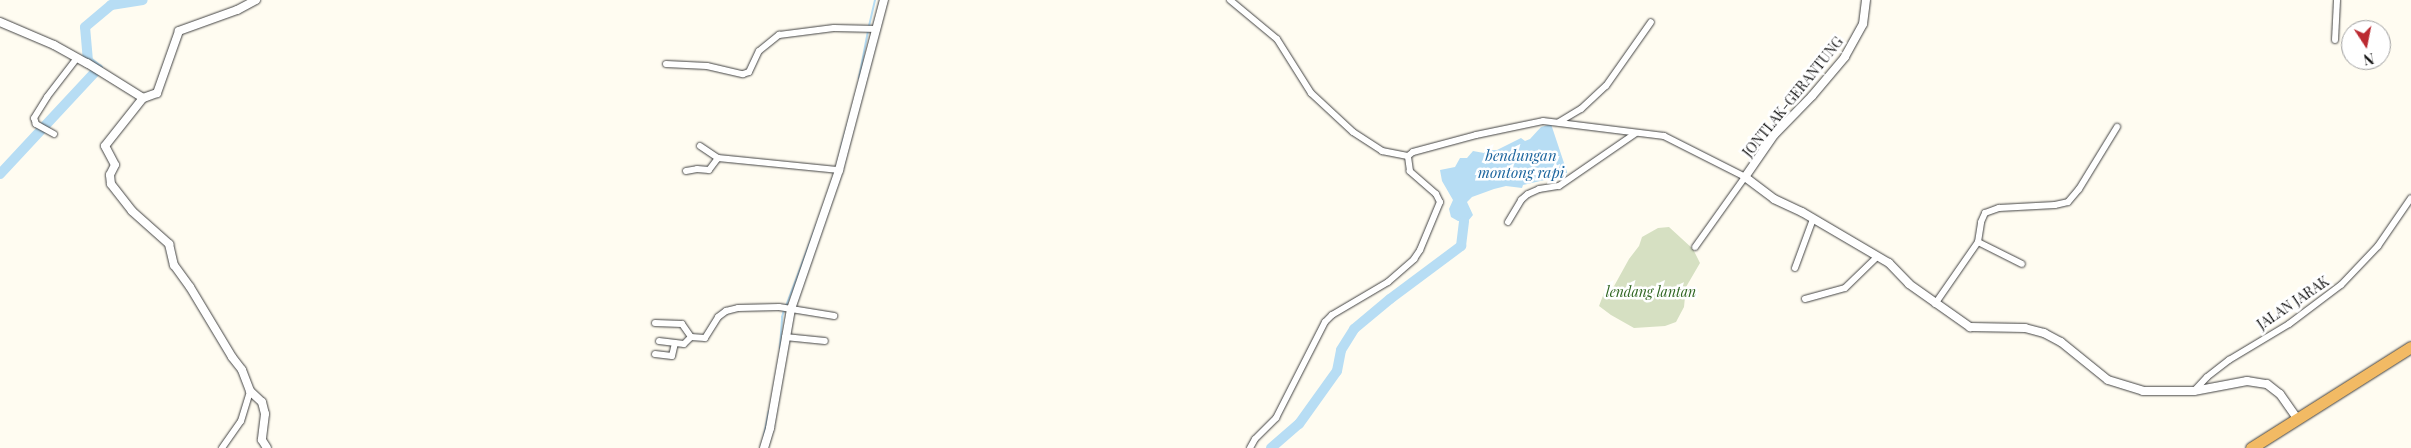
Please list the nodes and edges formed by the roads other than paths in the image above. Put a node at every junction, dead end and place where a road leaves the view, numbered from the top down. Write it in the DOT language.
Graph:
graph roads {
  1 [pos="256,0"];
  2 [pos="884,0"];
  3 [pos="1230,0"];
  4 [pos="1866,0"];
  5 [pos="2338,0"];
  6 [pos="247,2"];
  7 [pos="0,22"];
  8 [pos="1651,22"];
  9 [pos="870,28"];
  10 [pos="2335,40"];
  11 [pos="77,58"];
  12 [pos="666,64"];
  13 [pos="142,98"];
  14 [pos="1559,122"];
  15 [pos="2117,127"];
  16 [pos="1636,133"];
  17 [pos="54,134"];
  18 [pos="700,146"];
  19 [pos="1408,156"];
  20 [pos="718,158"];
  21 [pos="837,170"];
  22 [pos="686,171"];
  23 [pos="1745,177"];
  24 [pos="2411,198"];
  25 [pos="1813,219"];
  26 [pos="1508,222"];
  27 [pos="1978,242"];
  28 [pos="1695,247"];
  29 [pos="1876,257"];
  30 [pos="2022,264"];
  31 [pos="1795,268"];
  32 [pos="1805,299"];
  33 [pos="1936,304"];
  34 [pos="791,309"];
  35 [pos="834,316"];
  36 [pos="655,324"];
  37 [pos="691,337"];
  38 [pos="785,337"];
  39 [pos="659,341"];
  40 [pos="825,341"];
  41 [pos="675,343"];
  42 [pos="2411,347"];
  43 [pos="655,354"];
  44 [pos="250,391"];
  45 [pos="2194,391"];
  46 [pos="2297,418"];
  47 [pos="222,448"];
  48 [pos="267,448"];
  49 [pos="764,448"];
  50 [pos="1250,448"];
  51 [pos="2251,448"];
  1 -- 6 [label="street"];
  2 -- 9 [label="street"];
  3 -- 19 [label="street"];
  4 -- 23 [label="street, JONTLAK-GERANTUNG"];
  5 -- 10 [label="street"];
  6 -- 13 [label="street"];
  7 -- 11 [label="street"];
  8 -- 14 [label="street"];
  9 -- 12 [label="street"];
  9 -- 21 [label="street"];
  11 -- 13 [label="street"];
  11 -- 17 [label="street"];
  13 -- 44 [label="street"];
  14 -- 16 [label="street"];
  14 -- 19 [label="street"];
  15 -- 27 [label="street"];
  16 -- 23 [label="street"];
  16 -- 26 [label="street"];
  18 -- 20 [label="street"];
  19 -- 50 [label="street"];
  20 -- 21 [label="street"];
  20 -- 22 [label="street"];
  21 -- 34 [label="street"];
  23 -- 25 [label="street, JONTLAK-GERANTUNG"];
  23 -- 28 [label="street"];
  24 -- 45 [label="street, JALAN JARAK"];
  25 -- 29 [label="street, JONTLAK-GERANTUNG"];
  25 -- 31 [label="street"];
  27 -- 30 [label="street"];
  27 -- 33 [label="street"];
  29 -- 32 [label="street"];
  29 -- 33 [label="street, JONTLAK-GERANTUNG"];
  33 -- 45 [label="street, JONTLAK-GERANTUNG"];
  34 -- 35 [label="street"];
  34 -- 37 [label="street"];
  34 -- 38 [label="street"];
  36 -- 37 [label="street"];
  37 -- 41 [label="street"];
  38 -- 40 [label="street"];
  38 -- 49 [label="street"];
  39 -- 41 [label="street"];
  41 -- 43 [label="street"];
  42 -- 46 [label="highway"];
  44 -- 47 [label="street"];
  44 -- 48 [label="street"];
  45 -- 46 [label="street, JONTLAK-GERANTUNG"];
  46 -- 51 [label="highway"];
}
